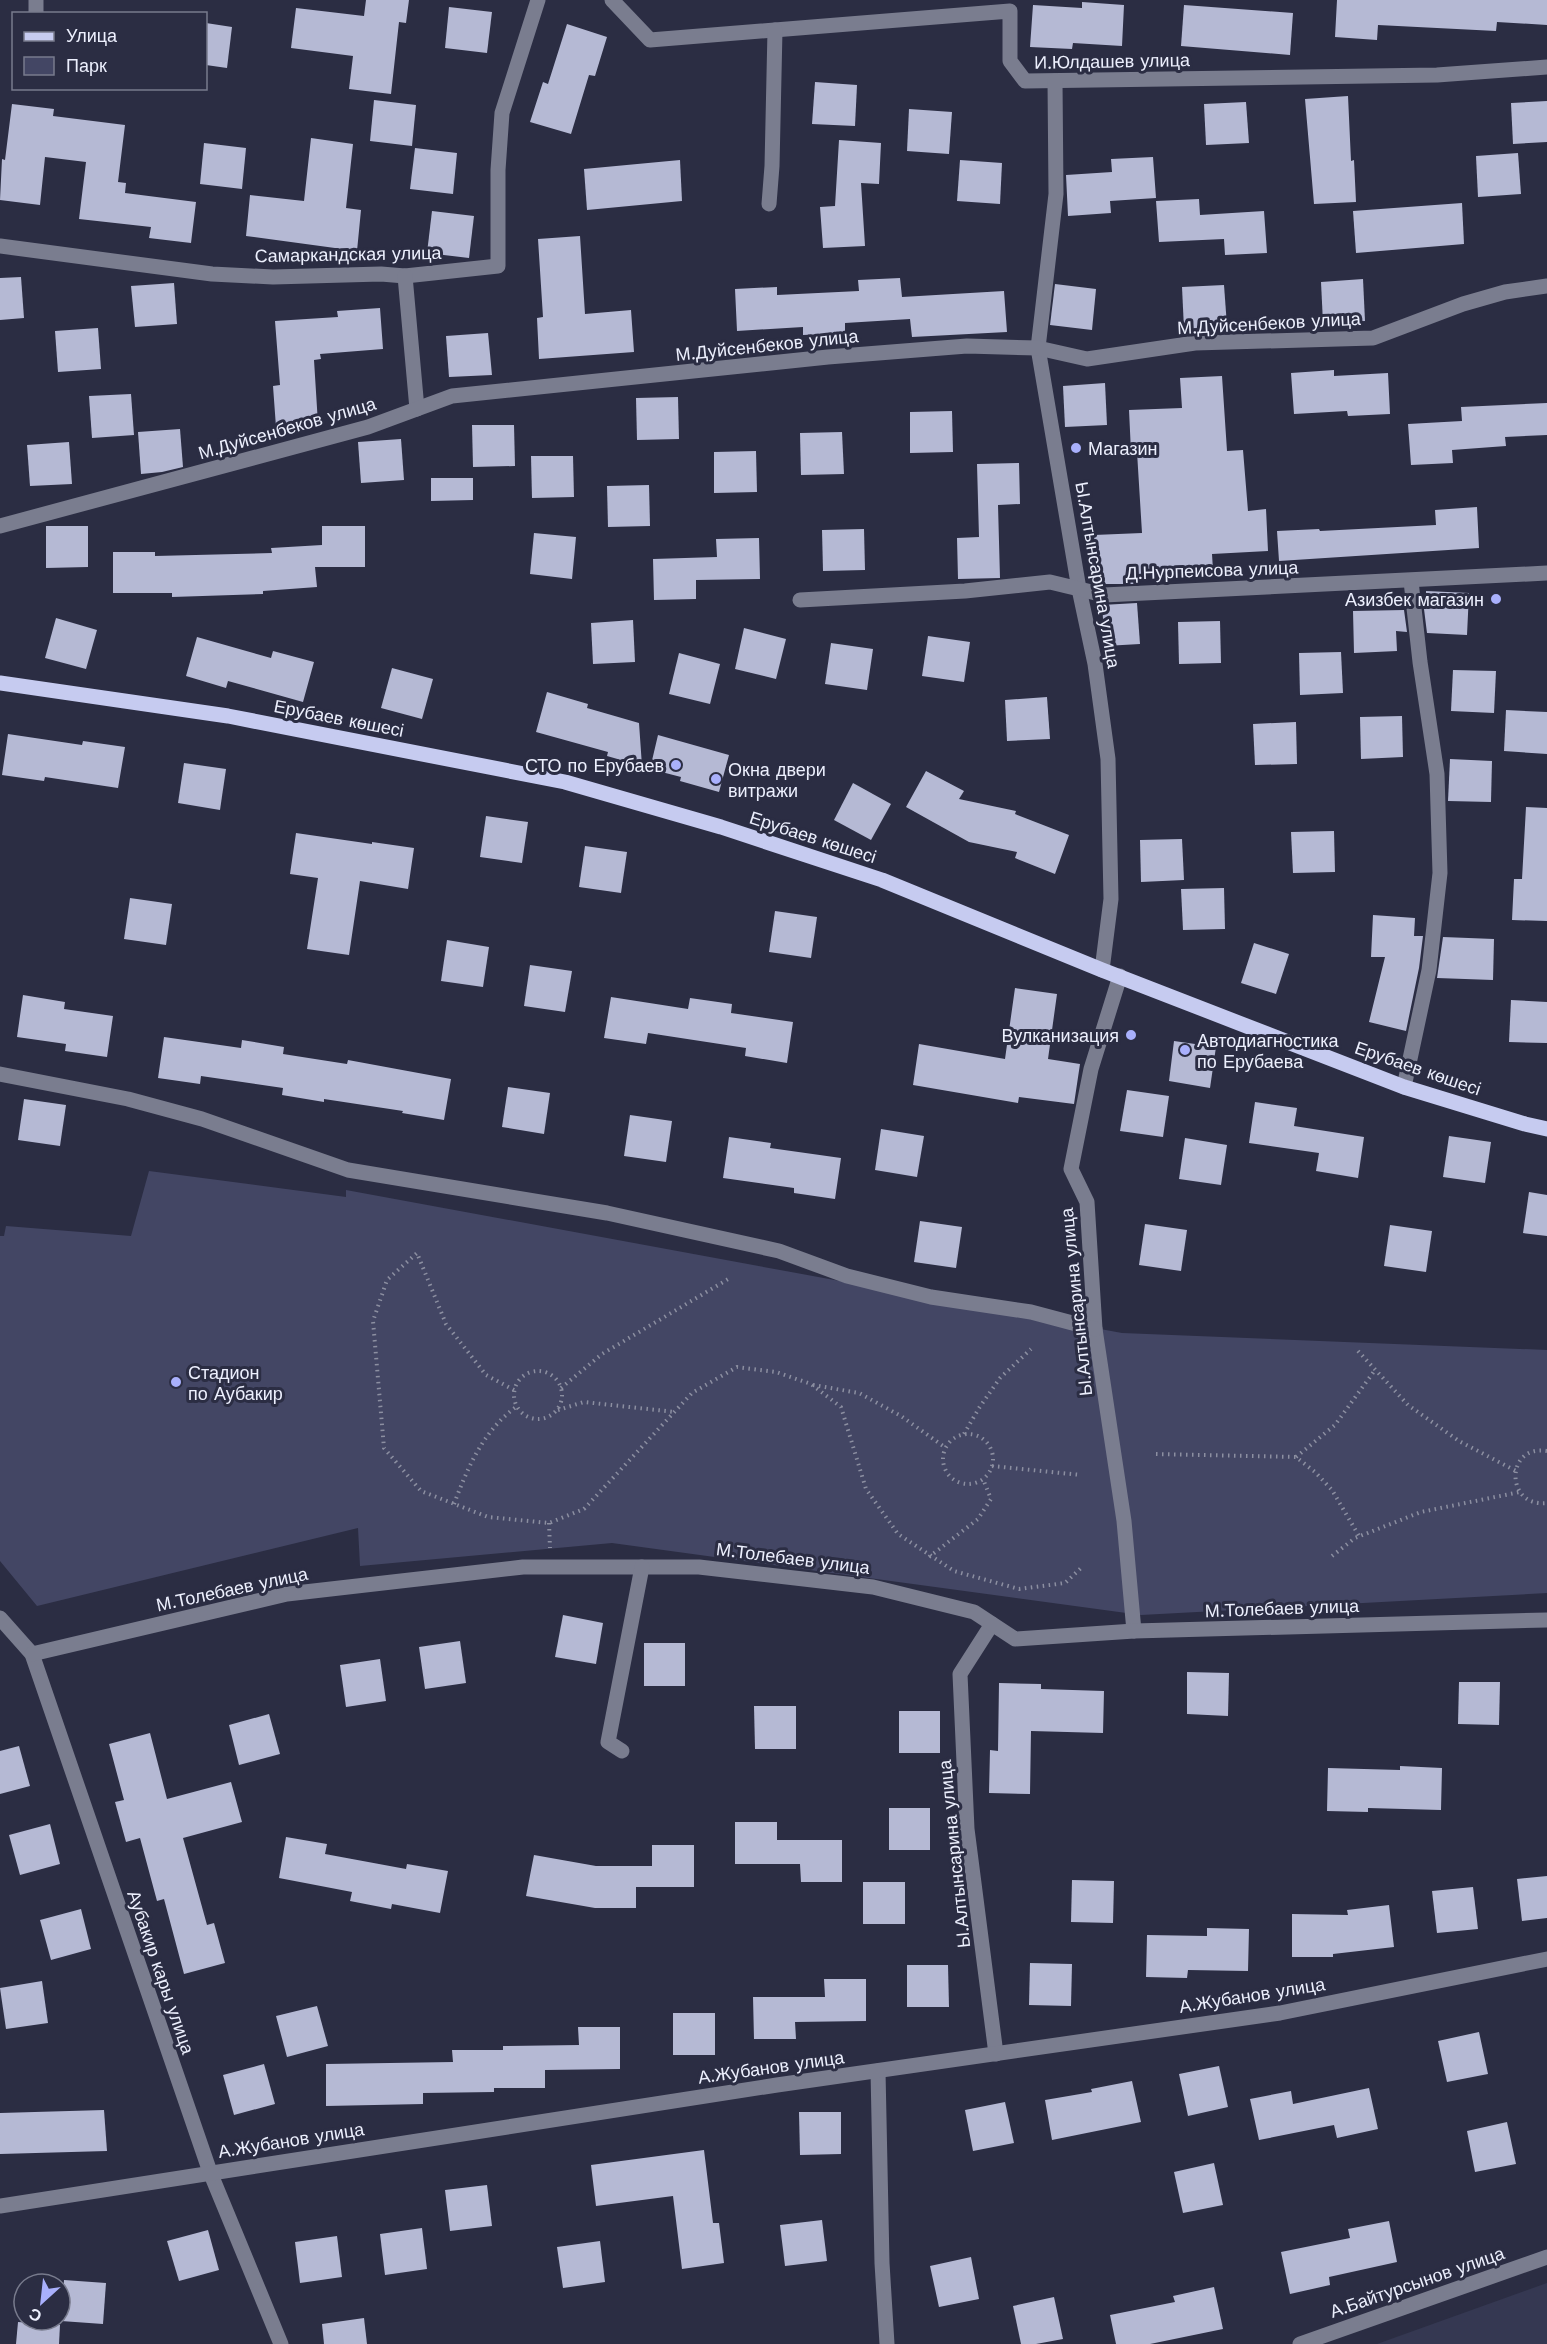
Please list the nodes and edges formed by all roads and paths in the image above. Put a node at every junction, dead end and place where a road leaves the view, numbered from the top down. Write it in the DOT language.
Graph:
graph roads {
  1 [pos="538,0"];
  2 [pos="612,0"];
  3 [pos="1010,5"];
  4 [pos="775,30"];
  5 [pos="1547,67"];
  6 [pos="1055,81"];
  7 [pos="769,204"];
  8 [pos="0,246"];
  9 [pos="405,276"];
  10 [pos="1547,286"];
  11 [pos="1038,348"];
  12 [pos="417,409"];
  13 [pos="0,526"];
  14 [pos="1547,573"];
  15 [pos="1411,581"];
  16 [pos="1080,589"];
  17 [pos="800,600"];
  18 [pos="0,683"];
  19 [pos="1102,970"];
  20 [pos="1120,976"];
  21 [pos="0,1074"];
  22 [pos="1404,1087"];
  23 [pos="1547,1129"];
  24 [pos="730,1278"];
  25 [pos="1095,1329"];
  26 [pos="1031,1349"];
  27 [pos="1358,1351"];
  28 [pos="1375,1370"];
  29 [pos="811,1384"];
  30 [pos="561,1388"];
  31 [pos="514,1390"];
  32 [pos="516,1407"];
  33 [pos="557,1410"];
  34 [pos="675,1412"];
  35 [pos="964,1434"];
  36 [pos="946,1448"];
  37 [pos="1547,1451"];
  38 [pos="1155,1454"];
  39 [pos="1296,1458"];
  40 [pos="992,1466"];
  41 [pos="1516,1471"];
  42 [pos="1081,1475"];
  43 [pos="982,1479"];
  44 [pos="1520,1492"];
  45 [pos="1547,1503"];
  46 [pos="454,1504"];
  47 [pos="1359,1536"];
  48 [pos="1332,1556"];
  49 [pos="929,1557"];
  50 [pos="642,1567"];
  51 [pos="1081,1568"];
  52 [pos="0,1618"];
  53 [pos="1547,1620"];
  54 [pos="992,1624"];
  55 [pos="1134,1631"];
  56 [pos="32,1654"];
  57 [pos="622,1751"];
  58 [pos="1547,1959"];
  59 [pos="996,2054"];
  60 [pos="878,2071"];
  61 [pos="210,2172"];
  62 [pos="0,2206"];
  63 [pos="1547,2257"];
  64 [pos="281,2344"];
  65 [pos="887,2344"];
  66 [pos="1300,2344"];
  1 -- 9 [label="street, Самаркандская улица"];
  2 -- 4 [label="street, И.Юлдашев улица"];
  3 -- 4 [label="street, И.Юлдашев улица"];
  3 -- 6 [label="street, И.Юлдашев улица"];
  4 -- 7 [label="street"];
  5 -- 6 [label="street, И.Юлдашев улица"];
  6 -- 11 [label="street, Ы.Алтынсарина улица"];
  8 -- 9 [label="street, Самаркандская улица"];
  9 -- 12 [label="street"];
  10 -- 11 [label="street, М.Дуйсенбеков улица"];
  11 -- 12 [label="street, М.Дуйсенбеков улица"];
  11 -- 16 [label="street, Ы.Алтынсарина улица"];
  12 -- 13 [label="street, М.Дуйсенбеков улица"];
  14 -- 15 [label="street, Д.Нурпеисова улица"];
  15 -- 16 [label="street, Д.Нурпеисова улица"];
  15 -- 22 [label="street"];
  16 -- 17 [label="street, Д.Нурпеисова улица"];
  16 -- 19 [label="street, Ы.Алтынсарина улица"];
  18 -- 19 [label="main road, Ерубаев көшесі"];
  19 -- 20 [label="main road, Ерубаев көшесі"];
  20 -- 22 [label="main road, Ерубаев көшесі"];
  20 -- 25 [label="street, Ы.Алтынсарина улица"];
  21 -- 25 [label="street"];
  22 -- 23 [label="main road, Ерубаев көшесі"];
  24 -- 30 [label="path"];
  25 -- 55 [label="street, Ы.Алтынсарина улица"];
  26 -- 35 [label="path"];
  27 -- 28 [label="path"];
  28 -- 39 [label="path"];
  28 -- 41 [label="path"];
  29 -- 34 [label="path"];
  29 -- 36 [label="path"];
  29 -- 49 [label="path"];
  30 -- 31 [label="path"];
  30 -- 33 [label="path"];
  31 -- 32 [label="path"];
  31 -- 46 [label="path"];
  32 -- 33 [label="path"];
  32 -- 46 [label="path"];
  33 -- 34 [label="path"];
  34 -- 46 [label="path"];
  35 -- 36 [label="path"];
  35 -- 40 [label="path"];
  36 -- 43 [label="path"];
  37 -- 41 [label="path"];
  38 -- 39 [label="path"];
  39 -- 47 [label="path"];
  40 -- 42 [label="path"];
  40 -- 43 [label="path"];
  41 -- 44 [label="path"];
  43 -- 49 [label="path"];
  44 -- 45 [label="path"];
  44 -- 47 [label="path"];
  47 -- 48 [label="path"];
  49 -- 51 [label="path"];
  50 -- 54 [label="street, М.Толебаев улица"];
  50 -- 56 [label="street, М.Толебаев улица"];
  50 -- 57 [label="street"];
  52 -- 56 [label="street, Аубакир кары улица"];
  53 -- 55 [label="street, М.Толебаев улица"];
  54 -- 55 [label="street, М.Толебаев улица"];
  54 -- 59 [label="street, Ы.Алтынсарина улица"];
  56 -- 61 [label="street, Аубакир кары улица"];
  58 -- 59 [label="street, А.Жубанов улица"];
  59 -- 60 [label="street, А.Жубанов улица"];
  60 -- 61 [label="street, А.Жубанов улица"];
  60 -- 65 [label="street"];
  61 -- 62 [label="street, А.Жубанов улица"];
  61 -- 64 [label="street, Аубакир кары улица"];
  63 -- 66 [label="street, А.Байтурсынов улица"];
}
